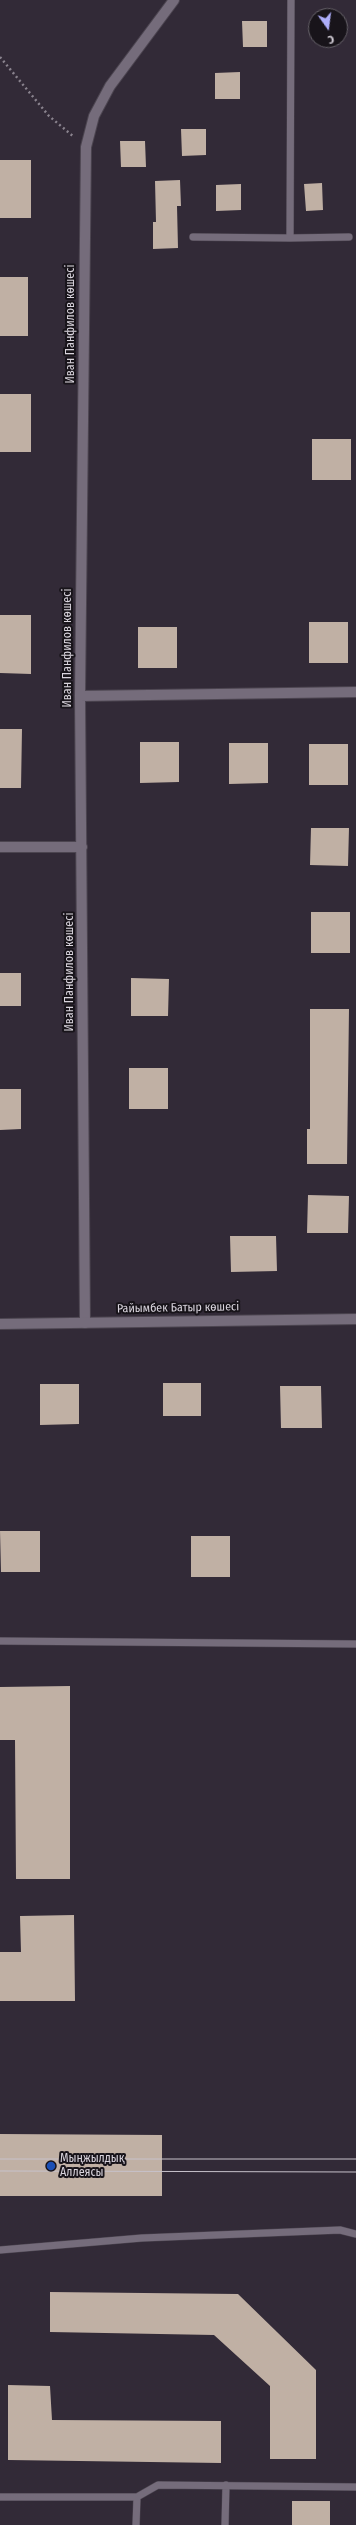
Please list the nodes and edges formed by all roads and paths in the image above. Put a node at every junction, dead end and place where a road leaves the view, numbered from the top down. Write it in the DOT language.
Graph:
graph roads {
  1 [pos="174,0"];
  2 [pos="291,0"];
  3 [pos="0,58"];
  4 [pos="86,147"];
  5 [pos="349,237"];
  6 [pos="193,238"];
  7 [pos="290,238"];
  8 [pos="356,692"];
  9 [pos="80,696"];
  10 [pos="0,847"];
  11 [pos="82,847"];
  12 [pos="356,1319"];
  13 [pos="85,1323"];
  14 [pos="0,1324"];
  15 [pos="0,1641"];
  16 [pos="356,1644"];
  17 [pos="356,2234"];
  18 [pos="0,2250"];
  19 [pos="226,2485"];
  20 [pos="356,2487"];
  21 [pos="0,2497"];
  22 [pos="137,2497"];
  23 [pos="136,2525"];
  24 [pos="225,2525"];
  1 -- 4 [label="street, Иван Панфилов көшесі"];
  2 -- 7 [label="lane"];
  3 -- 4 [label="path"];
  4 -- 9 [label="street, Иван Панфилов көшесі"];
  5 -- 7 [label="lane"];
  6 -- 7 [label="lane"];
  8 -- 9 [label="street"];
  9 -- 11 [label="street, Иван Панфилов көшесі"];
  10 -- 11 [label="street"];
  11 -- 13 [label="street, Иван Панфилов көшесі"];
  12 -- 13 [label="street, Райымбек Батыр көшесі"];
  13 -- 14 [label="street, Райымбек Батыр көшесі"];
  15 -- 16 [label="lane"];
  17 -- 18 [label="lane"];
  19 -- 20 [label="lane"];
  19 -- 22 [label="lane"];
  19 -- 24 [label="lane"];
  21 -- 22 [label="lane"];
  22 -- 23 [label="lane"];
}
